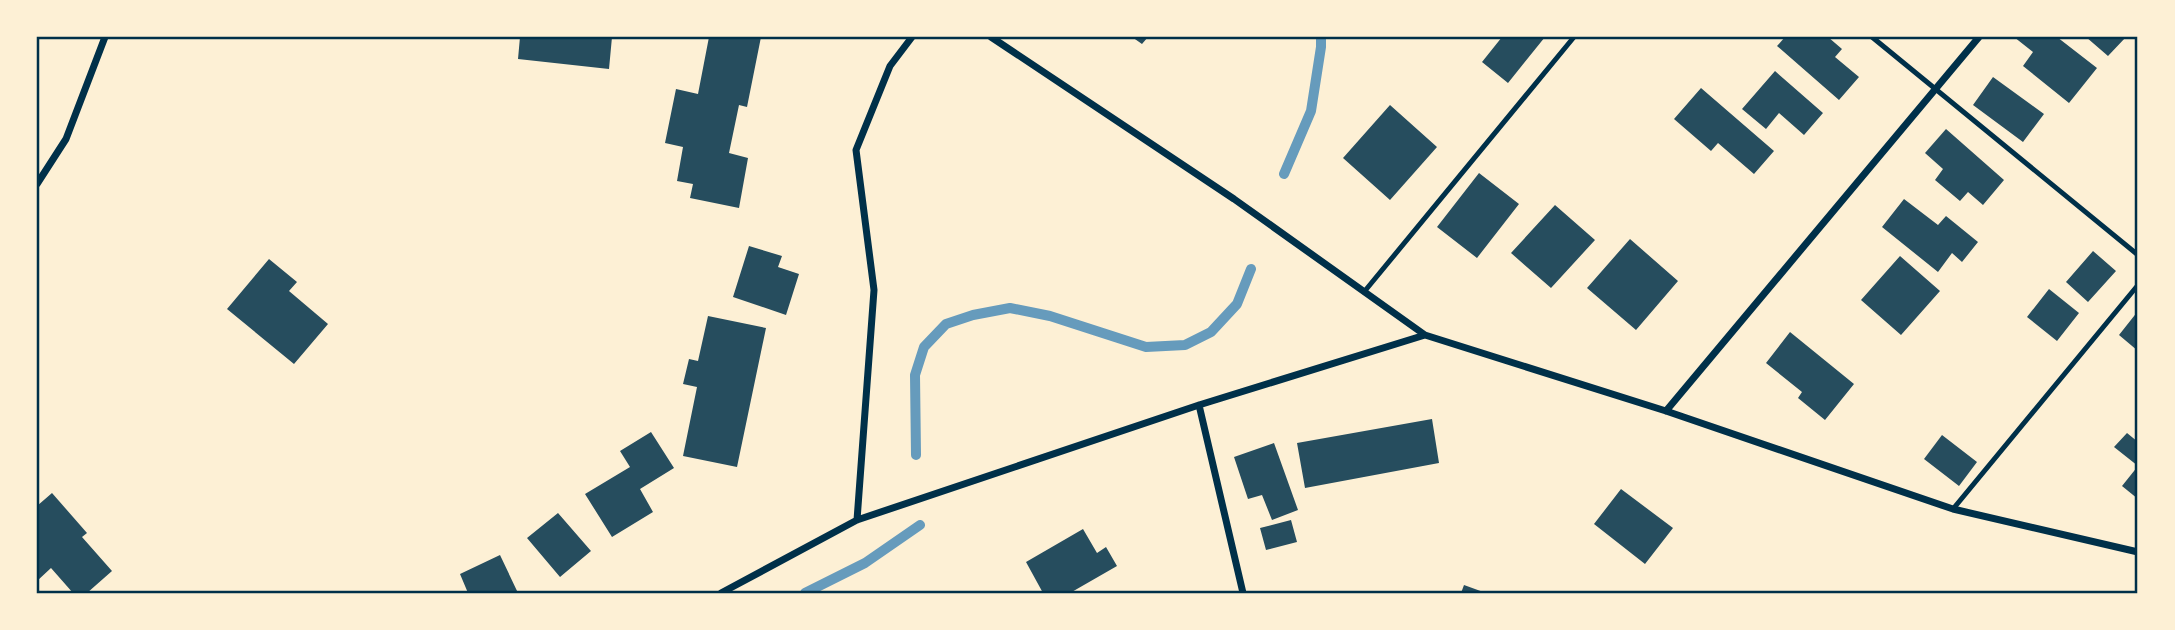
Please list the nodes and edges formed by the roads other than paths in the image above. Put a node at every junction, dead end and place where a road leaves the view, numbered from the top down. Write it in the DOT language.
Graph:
graph roads {
  1 [pos="105,37"];
  2 [pos="912,37"];
  3 [pos="991,37"];
  4 [pos="1574,37"];
  5 [pos="1872,37"];
  6 [pos="1979,37"];
  7 [pos="1937,89"];
  8 [pos="37,184"];
  9 [pos="2138,255"];
  10 [pos="2138,285"];
  11 [pos="1364,292"];
  12 [pos="1425,335"];
  13 [pos="1199,405"];
  14 [pos="1665,411"];
  15 [pos="1953,509"];
  16 [pos="858,520"];
  17 [pos="2138,552"];
  18 [pos="721,593"];
  19 [pos="1243,593"];
  1 -- 8 [label="street"];
  2 -- 16 [label="street"];
  3 -- 11 [label="street"];
  4 -- 11 [label="lane"];
  5 -- 7 [label="lane"];
  6 -- 7 [label="street"];
  7 -- 9 [label="lane"];
  7 -- 14 [label="street"];
  10 -- 15 [label="lane"];
  11 -- 12 [label="street"];
  12 -- 13 [label="street"];
  12 -- 14 [label="street"];
  13 -- 16 [label="street"];
  13 -- 19 [label="street"];
  14 -- 15 [label="street"];
  15 -- 17 [label="street"];
  16 -- 18 [label="street"];
}
